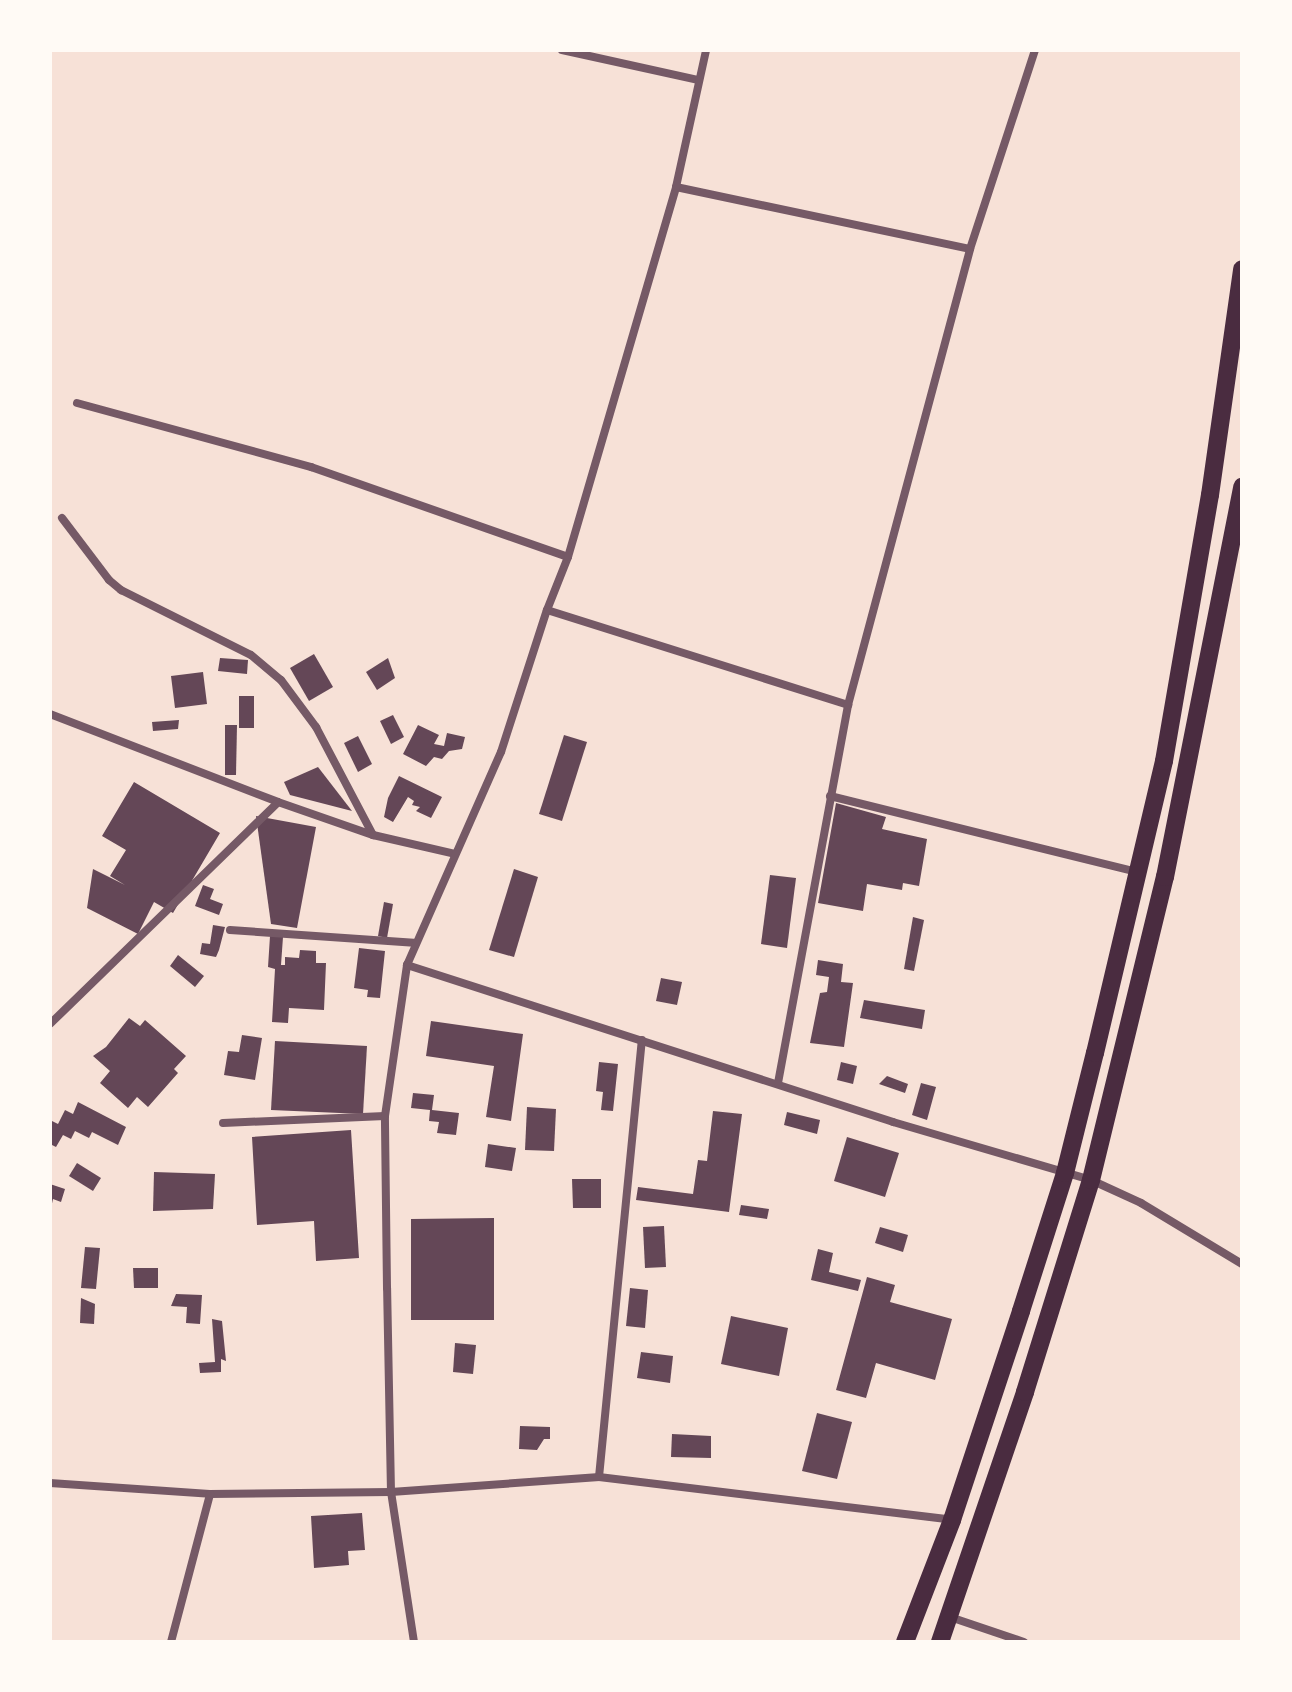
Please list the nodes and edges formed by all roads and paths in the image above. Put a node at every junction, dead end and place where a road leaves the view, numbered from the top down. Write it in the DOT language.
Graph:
graph roads {
  1 [pos="562,50"];
  2 [pos="706,50"];
  3 [pos="1035,50"];
  4 [pos="699,80"];
  5 [pos="676,187"];
  6 [pos="970,249"];
  7 [pos="1242,269"];
  8 [pos="77,403"];
  9 [pos="1242,487"];
  10 [pos="62,518"];
  11 [pos="568,557"];
  12 [pos="547,610"];
  13 [pos="848,705"];
  14 [pos="50,714"];
  15 [pos="830,796"];
  16 [pos="278,802"];
  17 [pos="373,835"];
  18 [pos="455,854"];
  19 [pos="1137,872"];
  20 [pos="230,930"];
  21 [pos="414,943"];
  22 [pos="407,965"];
  23 [pos="50,1024"];
  24 [pos="642,1040"];
  25 [pos="778,1083"];
  26 [pos="385,1116"];
  27 [pos="223,1123"];
  28 [pos="1065,1173"];
  29 [pos="1091,1180"];
  30 [pos="1242,1264"];
  31 [pos="599,1477"];
  32 [pos="50,1483"];
  33 [pos="391,1492"];
  34 [pos="210,1494"];
  35 [pos="952,1520"];
  36 [pos="950,1617"];
  37 [pos="171,1642"];
  38 [pos="414,1642"];
  39 [pos="905,1642"];
  40 [pos="940,1642"];
  41 [pos="1024,1642"];
  1 -- 4 [label="street"];
  2 -- 4 [label="street"];
  3 -- 6 [label="street"];
  4 -- 5 [label="street"];
  5 -- 6 [label="street"];
  5 -- 11 [label="street"];
  6 -- 13 [label="street"];
  7 -- 19 [label="highway"];
  8 -- 11 [label="street"];
  9 -- 29 [label="highway"];
  10 -- 17 [label="street"];
  11 -- 12 [label="street"];
  12 -- 13 [label="street"];
  12 -- 18 [label="street"];
  13 -- 15 [label="street"];
  14 -- 16 [label="street"];
  15 -- 19 [label="street"];
  15 -- 25 [label="street"];
  16 -- 17 [label="street"];
  16 -- 23 [label="street"];
  17 -- 18 [label="street"];
  18 -- 21 [label="street"];
  19 -- 28 [label="highway"];
  20 -- 21 [label="street"];
  21 -- 22 [label="street"];
  22 -- 24 [label="street"];
  22 -- 26 [label="street"];
  24 -- 25 [label="street"];
  24 -- 31 [label="street"];
  25 -- 28 [label="street"];
  26 -- 27 [label="street"];
  26 -- 33 [label="street"];
  28 -- 29 [label="street"];
  28 -- 35 [label="highway"];
  29 -- 30 [label="street"];
  29 -- 36 [label="highway"];
  31 -- 33 [label="street"];
  31 -- 35 [label="street"];
  32 -- 34 [label="street"];
  33 -- 34 [label="street"];
  33 -- 38 [label="street"];
  34 -- 37 [label="street"];
  35 -- 39 [label="highway"];
  36 -- 40 [label="highway"];
  36 -- 41 [label="street"];
}
